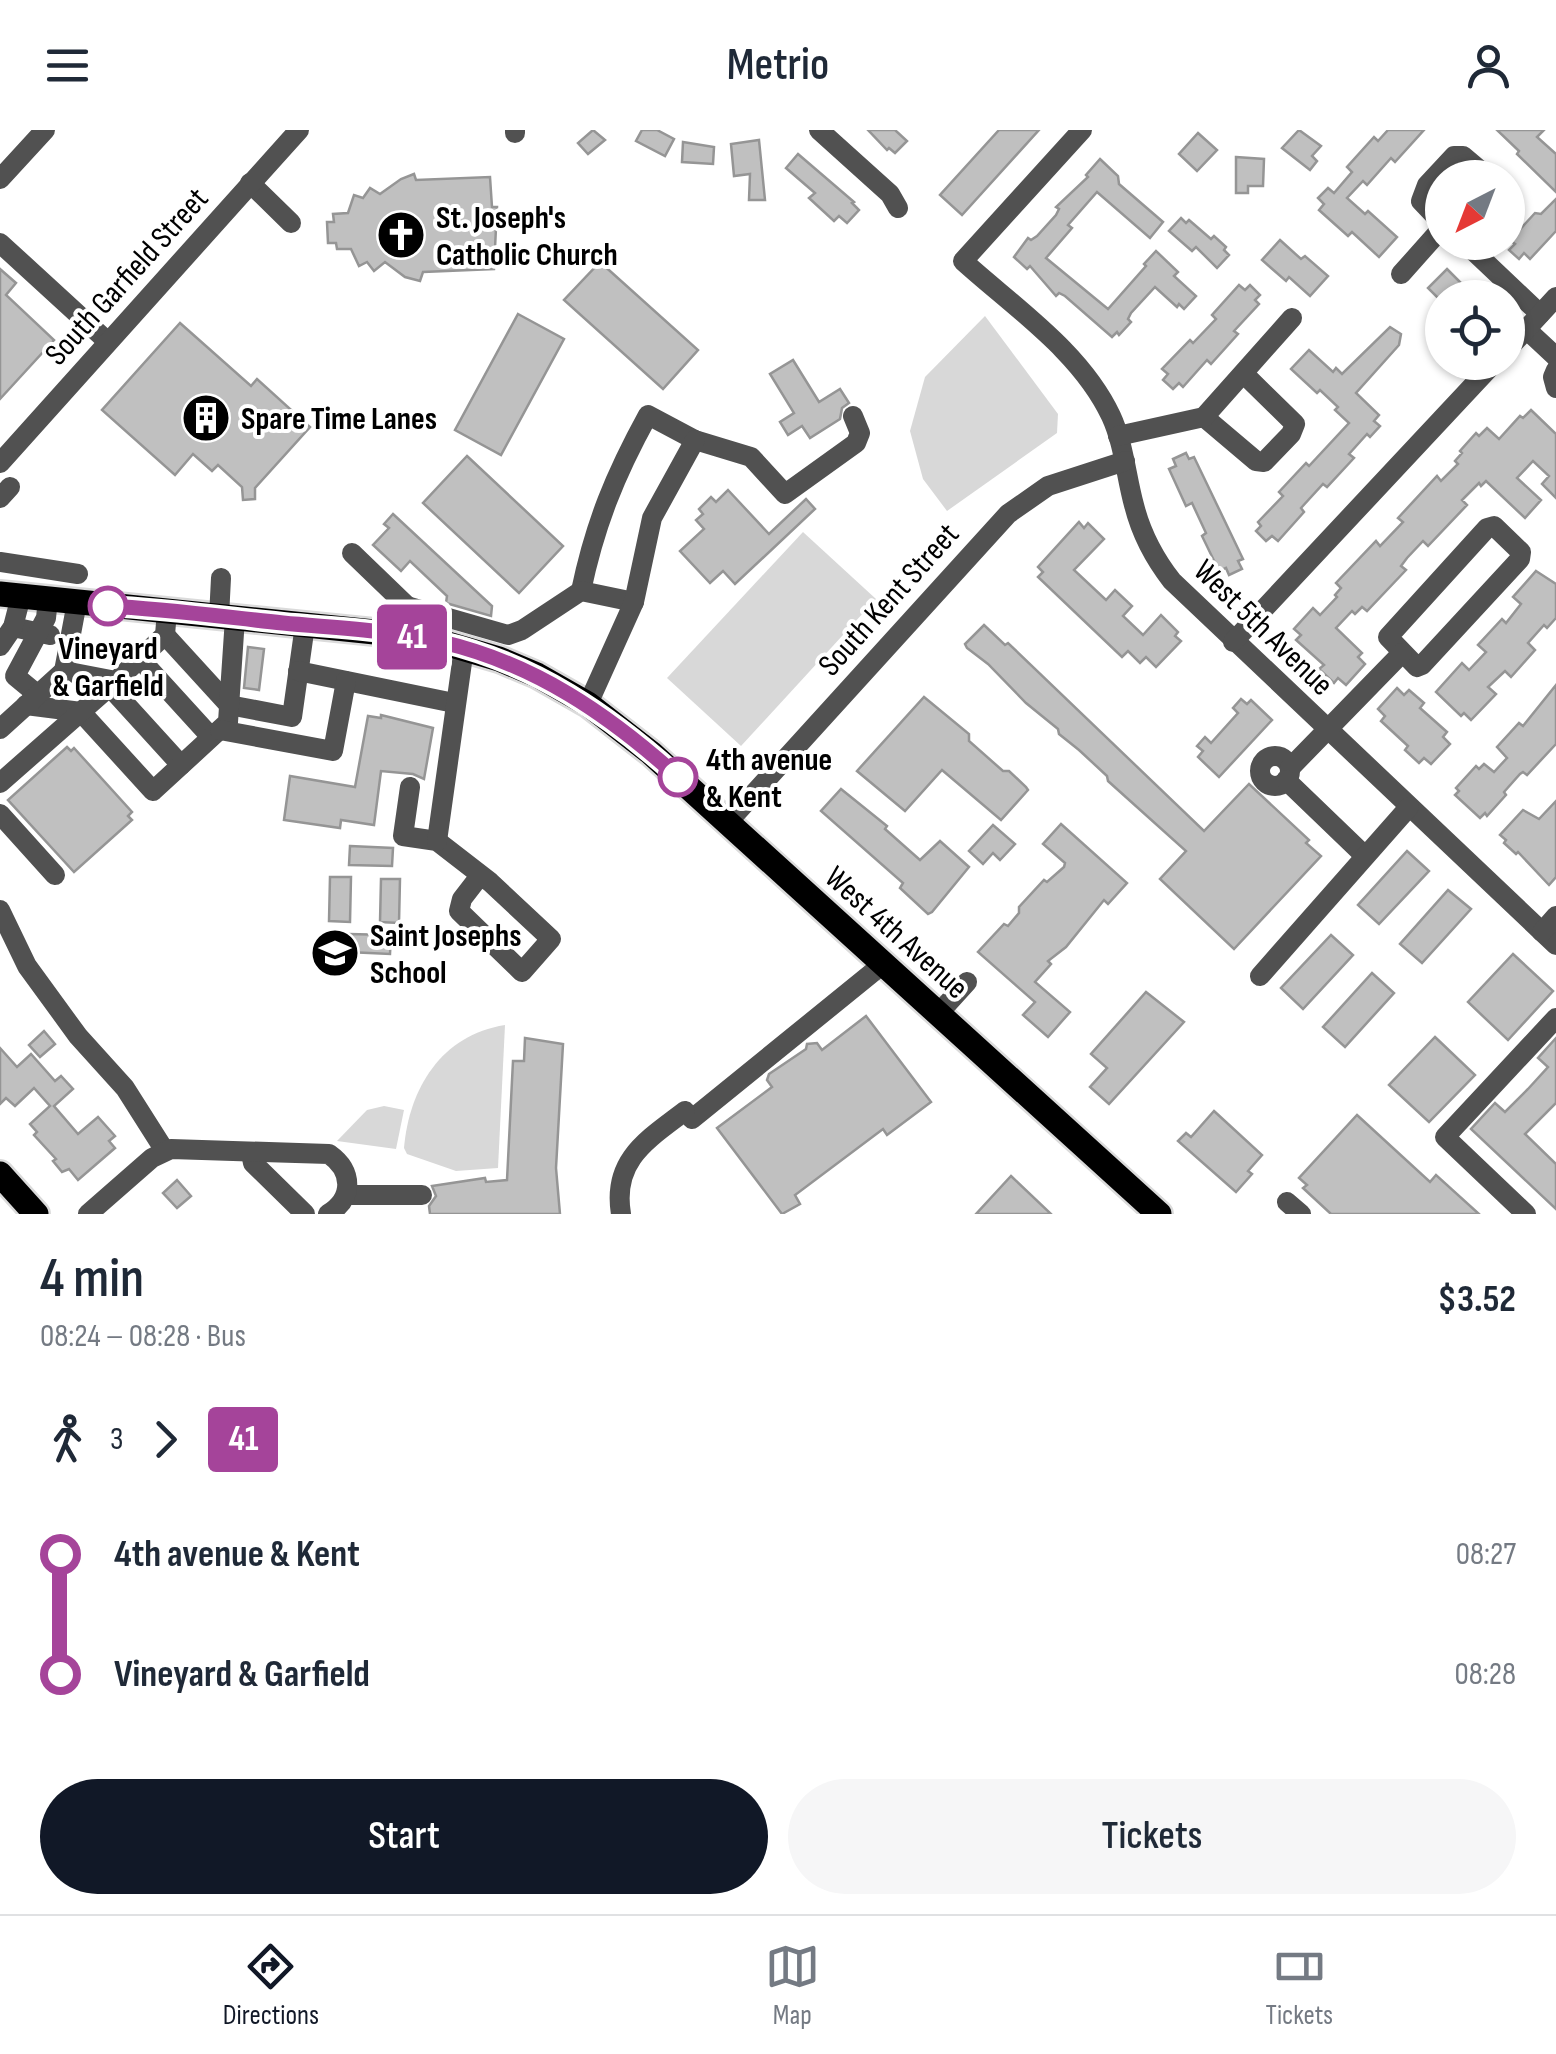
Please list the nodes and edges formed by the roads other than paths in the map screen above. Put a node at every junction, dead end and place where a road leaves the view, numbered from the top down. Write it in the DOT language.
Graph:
graph roads {
  1 [pos="45,130"];
  2 [pos="299,130"];
  3 [pos="819,130"];
  4 [pos="1082,130"];
  5 [pos="0,179"];
  6 [pos="250,184"];
  7 [pos="898,208"];
  8 [pos="291,223"];
  9 [pos="0,243"];
  10 [pos="1425,245"];
  11 [pos="1480,260"];
  12 [pos="1400,274"];
  13 [pos="1556,297"];
  14 [pos="1292,318"];
  15 [pos="1533,322"];
  16 [pos="1525,331"];
  17 [pos="107,341"];
  18 [pos="1556,358"];
  19 [pos="1556,370"];
  20 [pos="1244,374"];
  21 [pos="1478,380"];
  22 [pos="1556,388"];
  23 [pos="853,416"];
  24 [pos="1204,417"];
  25 [pos="1118,436"];
  26 [pos="695,440"];
  27 [pos="1125,461"];
  28 [pos="0,463"];
  29 [pos="352,552"];
  30 [pos="0,562"];
  31 [pos="78,574"];
  32 [pos="220,578"];
  33 [pos="581,591"];
  34 [pos="6,594"];
  35 [pos="48,599"];
  36 [pos="78,602"];
  37 [pos="634,602"];
  38 [pos="407,606"];
  39 [pos="227,617"];
  40 [pos="166,623"];
  41 [pos="305,625"];
  42 [pos="39,632"];
  43 [pos="404,636"];
  44 [pos="7,637"];
  45 [pos="69,640"];
  46 [pos="1234,642"];
  47 [pos="504,647"];
  48 [pos="464,648"];
  49 [pos="1402,653"];
  50 [pos="139,658"];
  51 [pos="0,664"];
  52 [pos="298,671"];
  53 [pos="64,672"];
  54 [pos="346,681"];
  55 [pos="113,684"];
  56 [pos="32,700"];
  57 [pos="454,703"];
  58 [pos="588,704"];
  59 [pos="229,705"];
  60 [pos="81,712"];
  61 [pos="0,729"];
  62 [pos="1328,732"];
  63 [pos="216,734"];
  64 [pos="181,765"];
  65 [pos="0,783"];
  66 [pos="410,787"];
  67 [pos="1409,807"];
  68 [pos="0,814"];
  69 [pos="728,822"];
  70 [pos="437,841"];
  71 [pos="1365,856"];
  72 [pos="55,875"];
  73 [pos="479,876"];
  74 [pos="0,910"];
  75 [pos="1551,931"];
  76 [pos="884,964"];
  77 [pos="1260,976"];
  78 [pos="967,982"];
  79 [pos="938,1014"];
  80 [pos="1556,1018"];
  81 [pos="165,1151"];
  82 [pos="251,1153"];
  83 [pos="0,1174"];
  84 [pos="346,1195"];
  85 [pos="422,1195"];
  86 [pos="36,1214"];
  87 [pos="88,1214"];
  88 [pos="303,1214"];
  89 [pos="328,1214"];
  90 [pos="621,1214"];
  91 [pos="1158,1214"];
  92 [pos="1526,1214"];
  1 -- 5 [label="street"];
  2 -- 6 [label="street, South Garfield Street"];
  3 -- 7 [label="street"];
  4 -- 25 [label="street, West 5th Avenue"];
  6 -- 8 [label="street"];
  6 -- 17 [label="street, South Garfield Street"];
  9 -- 17 [label="street"];
  10 -- 12 [label="street"];
  11 -- 15 [label="street"];
  13 -- 15 [label="street"];
  14 -- 20 [label="street"];
  15 -- 16 [label="street"];
  15 -- 18 [label="street"];
  17 -- 28 [label="street, South Garfield Street"];
  19 -- 22 [label="street"];
  20 -- 24 [label="street"];
  20 -- 24 [label="street"];
  21 -- 46 [label="street"];
  23 -- 26 [label="street"];
  24 -- 25 [label="street"];
  25 -- 27 [label="street, West 5th Avenue"];
  26 -- 33 [label="street"];
  26 -- 37 [label="street"];
  27 -- 46 [label="street, West 5th Avenue"];
  27 -- 69 [label="street, South Kent Street"];
  29 -- 38 [label="street"];
  30 -- 31 [label="street"];
  32 -- 39 [label="street"];
  33 -- 37 [label="street"];
  33 -- 47 [label="street"];
  34 -- 35 [label="main road, West 4th Avenue"];
  34 -- 44 [label="street"];
  35 -- 36 [label="main road, West 4th Avenue"];
  35 -- 42 [label="street"];
  36 -- 40 [label="main road, West 4th Avenue"];
  36 -- 45 [label="street"];
  37 -- 58 [label="street"];
  38 -- 43 [label="street"];
  38 -- 47 [label="street"];
  39 -- 40 [label="main road, West 4th Avenue"];
  39 -- 41 [label="main road, West 4th Avenue"];
  39 -- 59 [label="street"];
  40 -- 50 [label="street"];
  40 -- 59 [label="street"];
  41 -- 43 [label="main road, West 4th Avenue"];
  41 -- 52 [label="street"];
  42 -- 44 [label="street"];
  42 -- 45 [label="street"];
  42 -- 56 [label="street"];
  43 -- 48 [label="main road, West 4th Avenue"];
  44 -- 51 [label="street"];
  45 -- 53 [label="street"];
  46 -- 62 [label="street, West 5th Avenue"];
  47 -- 48 [label="main road, West 4th Avenue"];
  47 -- 58 [label="main road, West 4th Avenue"];
  48 -- 57 [label="street"];
  49 -- 49 [label="street"];
  49 -- 62 [label="street"];
  50 -- 55 [label="street"];
  50 -- 63 [label="street"];
  52 -- 54 [label="street"];
  52 -- 59 [label="street"];
  53 -- 55 [label="street"];
  53 -- 56 [label="street"];
  54 -- 57 [label="street"];
  54 -- 63 [label="street"];
  55 -- 60 [label="street"];
  55 -- 64 [label="street"];
  56 -- 60 [label="street"];
  56 -- 61 [label="street"];
  57 -- 70 [label="street"];
  58 -- 69 [label="main road, West 4th Avenue"];
  59 -- 63 [label="street"];
  60 -- 64 [label="street"];
  60 -- 65 [label="street"];
  62 -- 67 [label="street, West 5th Avenue"];
  62 -- 71 [label="street"];
  63 -- 64 [label="street"];
  66 -- 70 [label="street"];
  67 -- 71 [label="street"];
  67 -- 75 [label="street, West 5th Avenue"];
  68 -- 72 [label="street"];
  69 -- 76 [label="main road, West 4th Avenue"];
  70 -- 73 [label="street"];
  71 -- 77 [label="street"];
  73 -- 73 [label="street"];
  74 -- 81 [label="street"];
  76 -- 79 [label="main road, West 4th Avenue"];
  76 -- 90 [label="street"];
  78 -- 79 [label="street"];
  79 -- 91 [label="main road, West 4th Avenue"];
  80 -- 92 [label="street"];
  81 -- 82 [label="street"];
  81 -- 87 [label="street"];
  82 -- 84 [label="street"];
  82 -- 88 [label="street"];
  83 -- 86 [label="main road"];
  84 -- 85 [label="street"];
  84 -- 89 [label="street"];
}
